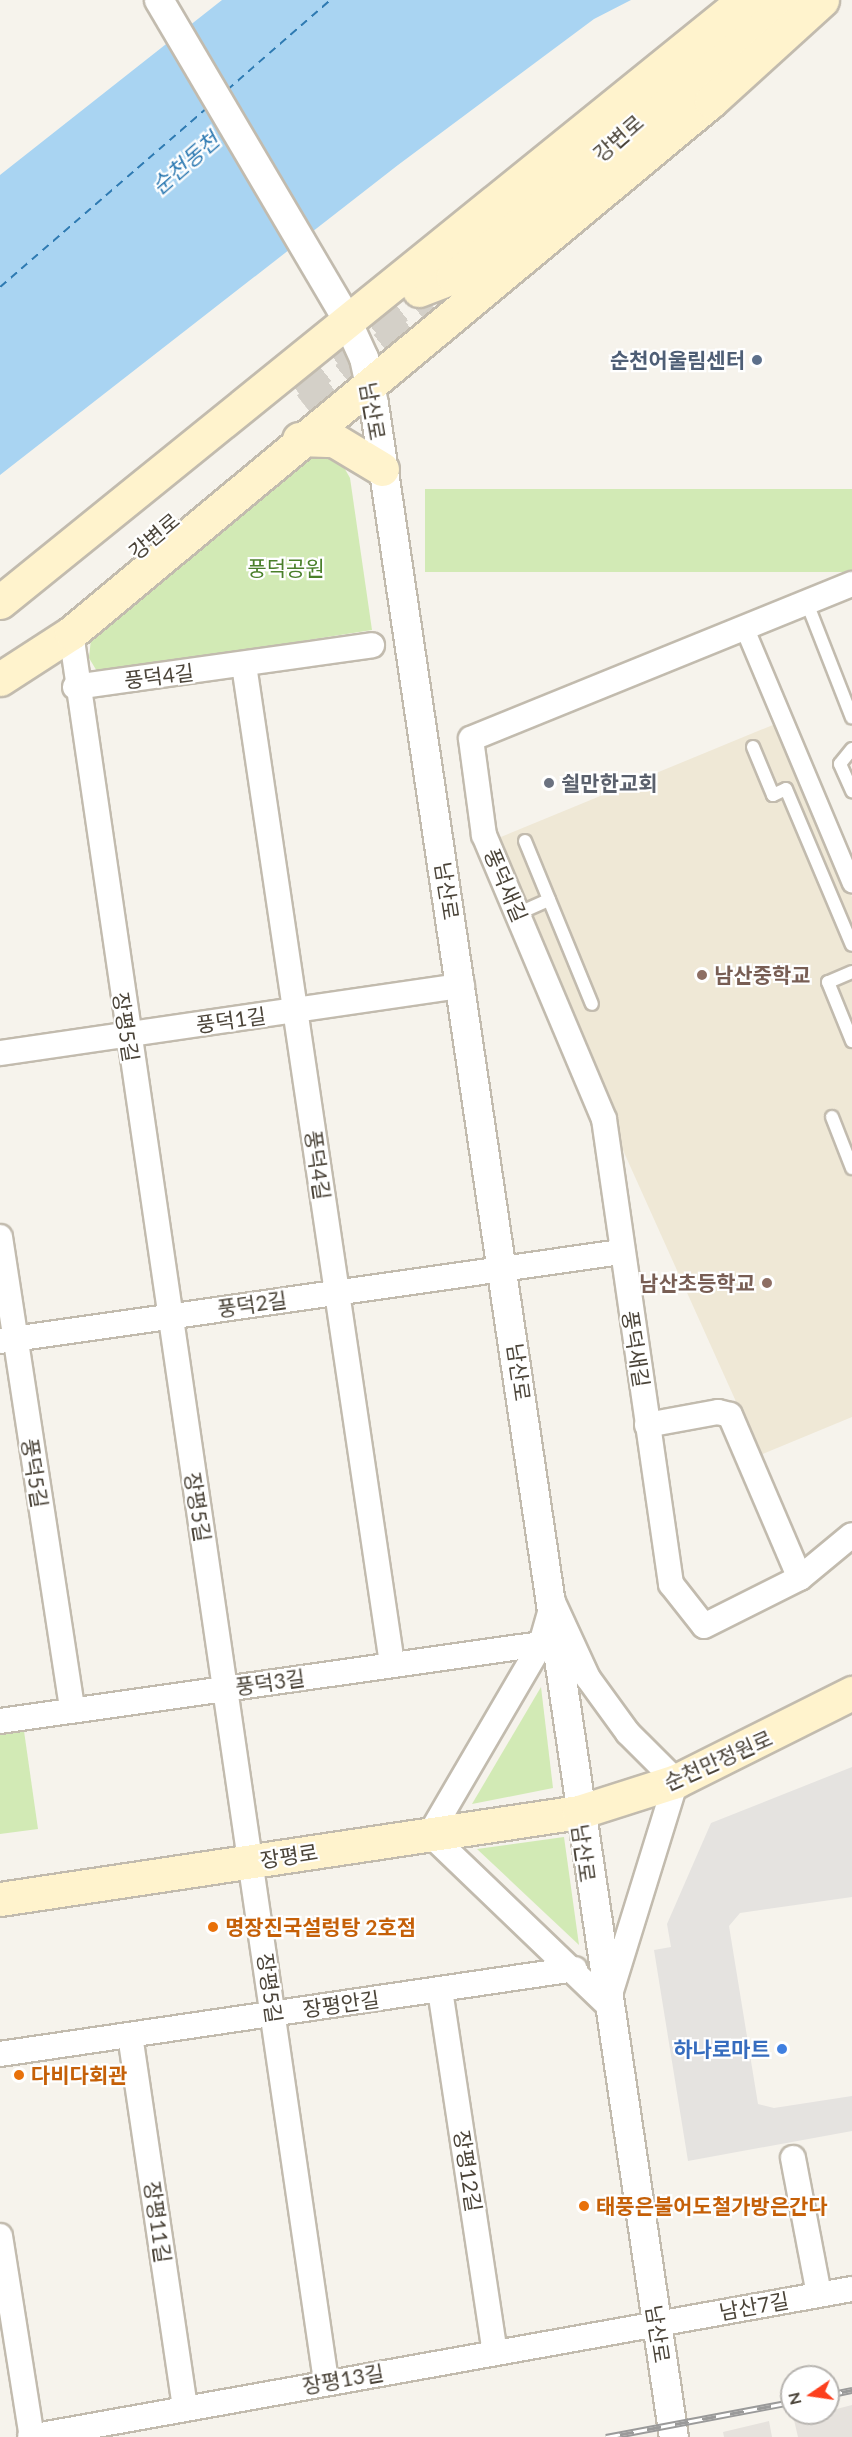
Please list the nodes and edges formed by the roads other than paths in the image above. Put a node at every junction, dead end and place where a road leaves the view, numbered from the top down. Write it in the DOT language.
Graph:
graph roads {
  1 [pos="159,0"];
  2 [pos="744,0"];
  3 [pos="784,0"];
  4 [pos="822,0"];
  5 [pos="426,299"];
  6 [pos="345,317"];
  7 [pos="369,381"];
  8 [pos="300,412"];
  9 [pos="382,469"];
  10 [pos="852,584"];
  11 [pos="0,602"];
  12 [pos="807,603"];
  13 [pos="0,626"];
  14 [pos="745,629"];
  15 [pos="71,633"];
  16 [pos="372,645"];
  17 [pos="0,663"];
  18 [pos="244,665"];
  19 [pos="0,679"];
  20 [pos="75,687"];
  21 [pos="852,718"];
  22 [pos="753,747"];
  23 [pos="852,748"];
  24 [pos="852,792"];
  25 [pos="525,841"];
  26 [pos="852,882"];
  27 [pos="549,900"];
  28 [pos="518,914"];
  29 [pos="852,945"];
  30 [pos="852,972"];
  31 [pos="462,986"];
  32 [pos="592,1004"];
  33 [pos="295,1012"];
  34 [pos="127,1034"];
  35 [pos="852,1041"];
  36 [pos="0,1053"];
  37 [pos="832,1117"];
  38 [pos="852,1168"];
  39 [pos="0,1237"];
  40 [pos="621,1252"];
  41 [pos="504,1268"];
  42 [pos="337,1292"];
  43 [pos="170,1316"];
  44 [pos="7,1340"];
  45 [pos="647,1425"];
  46 [pos="852,1535"];
  47 [pos="800,1578"];
  48 [pos="553,1602"];
  49 [pos="541,1644"];
  50 [pos="392,1664"];
  51 [pos="225,1689"];
  52 [pos="850,1701"];
  53 [pos="72,1709"];
  54 [pos="0,1721"];
  55 [pos="676,1781"];
  56 [pos="579,1812"];
  57 [pos="430,1833"];
  58 [pos="251,1862"];
  59 [pos="0,1899"];
  60 [pos="575,1969"];
  61 [pos="440,1990"];
  62 [pos="607,2004"];
  63 [pos="273,2014"];
  64 [pos="130,2035"];
  65 [pos="0,2054"];
  66 [pos="793,2158"];
  67 [pos="0,2236"];
  68 [pos="852,2289"];
  69 [pos="819,2294"];
  70 [pos="656,2322"];
  71 [pos="495,2352"];
  72 [pos="326,2382"];
  73 [pos="185,2408"];
  74 [pos="31,2437"];
  75 [pos="674,2437"];
  1 -- 6 [label="street, 남산로"];
  2 -- 6 [label="main road"];
  3 -- 5 [label="main road, 강변로"];
  4 -- 7 [label="main road"];
  6 -- 7 [label="street, 남산로"];
  6 -- 11 [label="main road"];
  7 -- 8 [label="main road"];
  7 -- 9 [label="street, 남산로"];
  8 -- 9 [label="main road"];
  8 -- 13 [label="main road, 강변로"];
  8 -- 15 [label="main road"];
  8 -- 17 [label="main road, 강변로"];
  9 -- 31 [label="street, 남산로"];
  10 -- 12 [label="street, 풍덕새길"];
  12 -- 14 [label="street, 풍덕새길"];
  12 -- 21 [label="lane"];
  14 -- 26 [label="street"];
  14 -- 28 [label="street, 풍덕새길"];
  15 -- 19 [label="main road"];
  15 -- 20 [label="street, 장평5길"];
  16 -- 18 [label="street, 풍덕4길"];
  18 -- 20 [label="street, 풍덕4길"];
  18 -- 33 [label="street, 풍덕4길"];
  20 -- 34 [label="street, 장평5길"];
  22 -- 29 [label="lane"];
  23 -- 24 [label="lane"];
  25 -- 27 [label="lane"];
  27 -- 28 [label="lane"];
  27 -- 32 [label="lane"];
  28 -- 40 [label="street, 풍덕새길"];
  30 -- 35 [label="lane"];
  31 -- 33 [label="street, 풍덕1길"];
  31 -- 41 [label="street, 남산로"];
  33 -- 34 [label="street, 풍덕1길"];
  33 -- 42 [label="street, 풍덕4길"];
  34 -- 36 [label="street, 풍덕1길"];
  34 -- 43 [label="street, 장평5길"];
  37 -- 38 [label="lane"];
  39 -- 44 [label="street, 풍덕5길"];
  40 -- 41 [label="street, 풍덕2길"];
  40 -- 45 [label="street, 풍덕새길"];
  41 -- 42 [label="street, 풍덕2길"];
  41 -- 48 [label="street, 남산로"];
  42 -- 43 [label="street, 풍덕2길"];
  42 -- 50 [label="street, 풍덕4길"];
  43 -- 44 [label="street, 풍덕2길"];
  43 -- 51 [label="street, 장평5길"];
  44 -- 53 [label="street, 풍덕5길"];
  45 -- 47 [label="street"];
  45 -- 47 [label="street, 풍덕새길"];
  46 -- 47 [label="street, 풍덕새길"];
  48 -- 49 [label="street"];
  48 -- 55 [label="street"];
  48 -- 56 [label="street, 남산로"];
  49 -- 50 [label="street, 풍덕3길"];
  49 -- 57 [label="street"];
  50 -- 51 [label="street, 풍덕3길"];
  51 -- 53 [label="street, 풍덕3길"];
  51 -- 58 [label="street, 장평5길"];
  52 -- 55 [label="main road, 순천만정원로"];
  53 -- 54 [label="street, 풍덕3길"];
  55 -- 56 [label="main road, 순천만정원로"];
  55 -- 62 [label="street"];
  56 -- 57 [label="main road, 장평로"];
  56 -- 62 [label="street, 남산로"];
  57 -- 58 [label="main road, 장평로"];
  57 -- 60 [label="street"];
  58 -- 59 [label="main road, 장평로"];
  58 -- 63 [label="street, 장평5길"];
  60 -- 61 [label="street, 장평안길"];
  60 -- 62 [label="street"];
  61 -- 63 [label="street, 장평안길"];
  61 -- 71 [label="street, 장평12길"];
  62 -- 70 [label="street, 남산로"];
  63 -- 64 [label="street, 장평안길"];
  63 -- 72 [label="street, 장평5길"];
  64 -- 65 [label="street, 장평안길"];
  64 -- 73 [label="street, 장평11길"];
  66 -- 69 [label="street"];
  67 -- 74 [label="street"];
  68 -- 69 [label="street, 남산7길"];
  69 -- 70 [label="street, 남산7길"];
  70 -- 71 [label="street, 장평13길"];
  70 -- 75 [label="street, 남산로"];
  71 -- 72 [label="street, 장평13길"];
  72 -- 73 [label="street, 장평13길"];
  73 -- 74 [label="street, 장평13길"];
}
